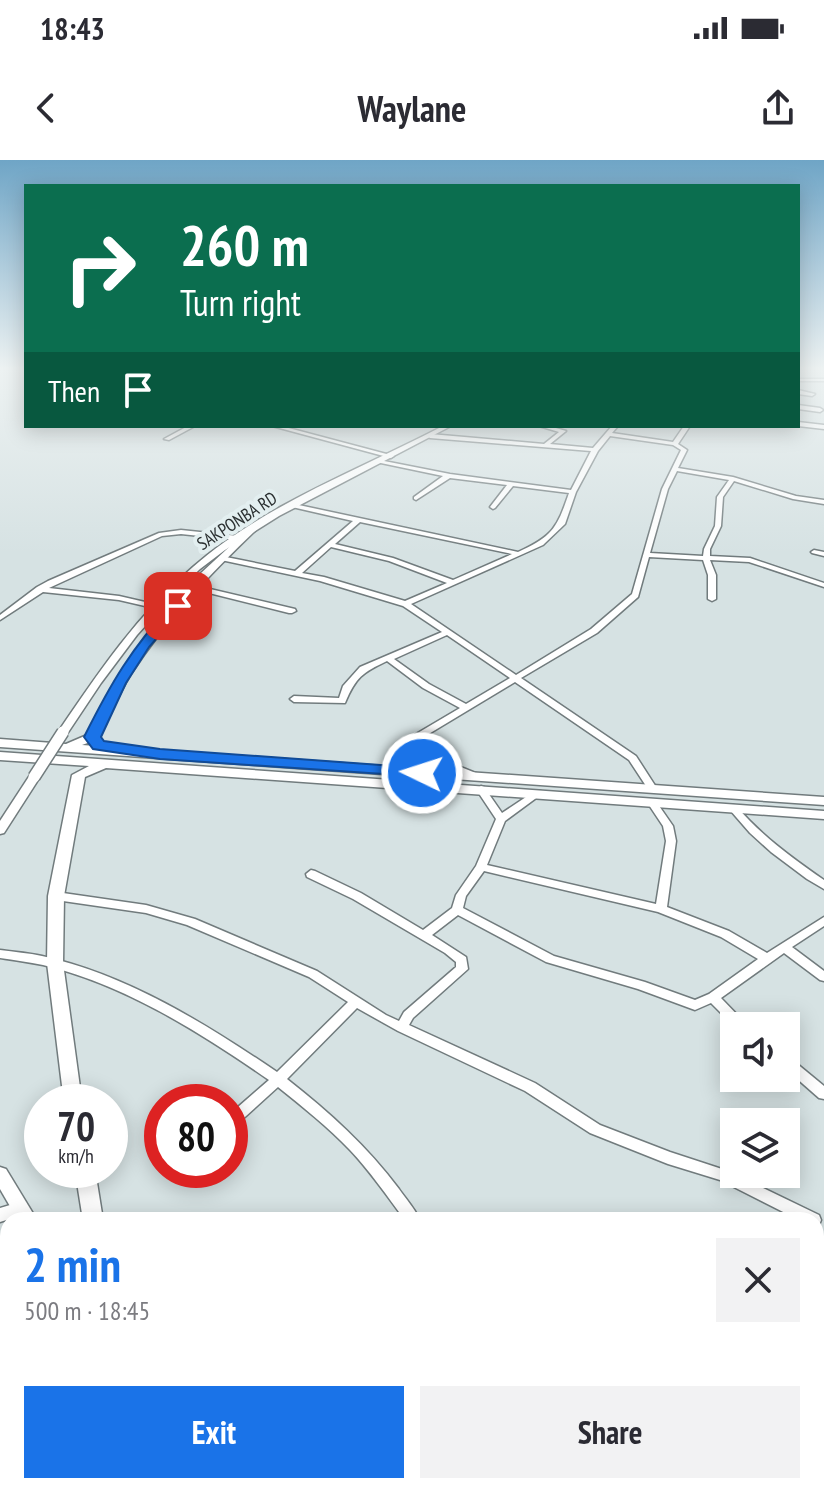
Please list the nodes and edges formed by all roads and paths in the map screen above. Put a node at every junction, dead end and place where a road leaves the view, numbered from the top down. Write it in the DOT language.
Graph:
graph roads {
  1 [pos="186,429"];
  2 [pos="287,429"];
  3 [pos="442,429"];
  4 [pos="555,429"];
  5 [pos="613,429"];
  6 [pos="685,429"];
  7 [pos="609,434"];
  8 [pos="430,436"];
  9 [pos="167,439"];
  10 [pos="675,444"];
  11 [pos="545,446"];
  12 [pos="595,450"];
  13 [pos="391,456"];
  14 [pos="379,462"];
  15 [pos="675,469"];
  16 [pos="450,476"];
  17 [pos="733,479"];
  18 [pos="511,484"];
  19 [pos="573,492"];
  20 [pos="416,498"];
  21 [pos="824,502"];
  22 [pos="294,506"];
  23 [pos="493,507"];
  24 [pos="358,520"];
  25 [pos="253,528"];
  26 [pos="238,538"];
  27 [pos="330,545"];
  28 [pos="814,552"];
  29 [pos="824,554"];
  30 [pos="521,555"];
  31 [pos="647,555"];
  32 [pos="221,558"];
  33 [pos="706,559"];
  34 [pos="296,574"];
  35 [pos="454,583"];
  36 [pos="824,585"];
  37 [pos="196,587"];
  38 [pos="40,589"];
  39 [pos="712,599"];
  40 [pos="406,604"];
  41 [pos="155,607"];
  42 [pos="292,611"];
  43 [pos="0,618"];
  44 [pos="448,632"];
  45 [pos="388,658"];
  46 [pos="519,678"];
  47 [pos="294,699"];
  48 [pos="467,708"];
  49 [pos="92,737"];
  50 [pos="0,743"];
  51 [pos="160,754"];
  52 [pos="0,756"];
  53 [pos="148,765"];
  54 [pos="79,775"];
  55 [pos="481,784"];
  56 [pos="538,793"];
  57 [pos="652,794"];
  58 [pos="824,801"];
  59 [pos="733,808"];
  60 [pos="824,815"];
  61 [pos="501,819"];
  62 [pos="0,830"];
  63 [pos="481,867"];
  64 [pos="311,874"];
  65 [pos="824,885"];
  66 [pos="56,896"];
  67 [pos="661,909"];
  68 [pos="457,910"];
  69 [pos="824,921"];
  70 [pos="424,935"];
  71 [pos="784,947"];
  72 [pos="0,954"];
  73 [pos="55,956"];
  74 [pos="767,959"];
  75 [pos="824,977"];
  76 [pos="713,997"];
  77 [pos="355,1002"];
  78 [pos="728,1012"];
  79 [pos="402,1028"];
  80 [pos="800,1074"];
  81 [pos="279,1079"];
  82 [pos="71,1084"];
  83 [pos="824,1094"];
  84 [pos="248,1106"];
  85 [pos="0,1174"];
  86 [pos="88,1188"];
  87 [pos="23,1212"];
  88 [pos="92,1212"];
  89 [pos="407,1212"];
  90 [pos="799,1212"];
  1 -- 9 [label="street"];
  2 -- 13 [label="street"];
  3 -- 8 [label="main road, SAKPONBA RD"];
  4 -- 11 [label="street"];
  5 -- 7 [label="street"];
  6 -- 10 [label="street"];
  7 -- 10 [label="street"];
  7 -- 12 [label="street"];
  8 -- 11 [label="street"];
  8 -- 13 [label="main road, SAKPONBA RD"];
  10 -- 15 [label="street"];
  11 -- 12 [label="street"];
  12 -- 19 [label="street"];
  13 -- 14 [label="main road, SAKPONBA RD"];
  14 -- 16 [label="street"];
  14 -- 22 [label="main road, SAKPONBA RD"];
  15 -- 17 [label="street"];
  15 -- 31 [label="street"];
  16 -- 18 [label="street"];
  16 -- 20 [label="street"];
  17 -- 21 [label="street"];
  17 -- 33 [label="street"];
  18 -- 19 [label="street"];
  18 -- 23 [label="street"];
  19 -- 30 [label="street"];
  22 -- 24 [label="street"];
  22 -- 25 [label="main road, SAKPONBA RD"];
  24 -- 27 [label="street"];
  24 -- 30 [label="street"];
  25 -- 26 [label="main road, SAKPONBA RD"];
  25 -- 32 [label="highway"];
  26 -- 38 [label="street"];
  26 -- 41 [label="main road, SAKPONBA RD"];
  27 -- 34 [label="street"];
  27 -- 35 [label="street"];
  28 -- 29 [label="street"];
  30 -- 35 [label="street"];
  31 -- 33 [label="street"];
  31 -- 46 [label="street"];
  32 -- 34 [label="street"];
  32 -- 37 [label="highway"];
  33 -- 36 [label="street"];
  33 -- 39 [label="street"];
  34 -- 40 [label="street"];
  35 -- 40 [label="street"];
  37 -- 42 [label="street"];
  37 -- 49 [label="highway"];
  38 -- 41 [label="street"];
  38 -- 43 [label="street"];
  40 -- 44 [label="street"];
  41 -- 62 [label="main road, SAKPONBA RD, bridge"];
  44 -- 45 [label="street"];
  44 -- 46 [label="street"];
  45 -- 47 [label="street"];
  45 -- 48 [label="street"];
  46 -- 48 [label="street"];
  46 -- 57 [label="street"];
  48 -- 55 [label="street"];
  49 -- 50 [label="highway"];
  49 -- 51 [label="highway"];
  50 -- 51 [label="highway"];
  51 -- 55 [label="highway"];
  52 -- 53 [label="highway"];
  52 -- 54 [label="highway"];
  53 -- 54 [label="highway"];
  53 -- 55 [label="highway"];
  54 -- 66 [label="highway"];
  55 -- 56 [label="highway"];
  55 -- 57 [label="highway"];
  55 -- 61 [label="street"];
  56 -- 57 [label="highway"];
  56 -- 61 [label="street"];
  57 -- 58 [label="highway"];
  57 -- 59 [label="highway"];
  57 -- 67 [label="street"];
  59 -- 60 [label="highway"];
  59 -- 65 [label="street"];
  61 -- 63 [label="street"];
  63 -- 67 [label="street"];
  63 -- 68 [label="street"];
  64 -- 70 [label="street"];
  66 -- 73 [label="highway"];
  66 -- 77 [label="street"];
  67 -- 74 [label="street"];
  68 -- 70 [label="street"];
  68 -- 76 [label="street"];
  69 -- 71 [label="street"];
  70 -- 79 [label="street"];
  71 -- 74 [label="street"];
  71 -- 75 [label="street"];
  72 -- 73 [label="street"];
  73 -- 81 [label="street"];
  73 -- 82 [label="highway"];
  74 -- 76 [label="street"];
  76 -- 78 [label="street"];
  77 -- 79 [label="street"];
  77 -- 81 [label="street"];
  79 -- 90 [label="street"];
  80 -- 83 [label="street"];
  81 -- 84 [label="street"];
  81 -- 89 [label="street"];
  85 -- 87 [label="main road"];
  86 -- 88 [label="highway"];
}
